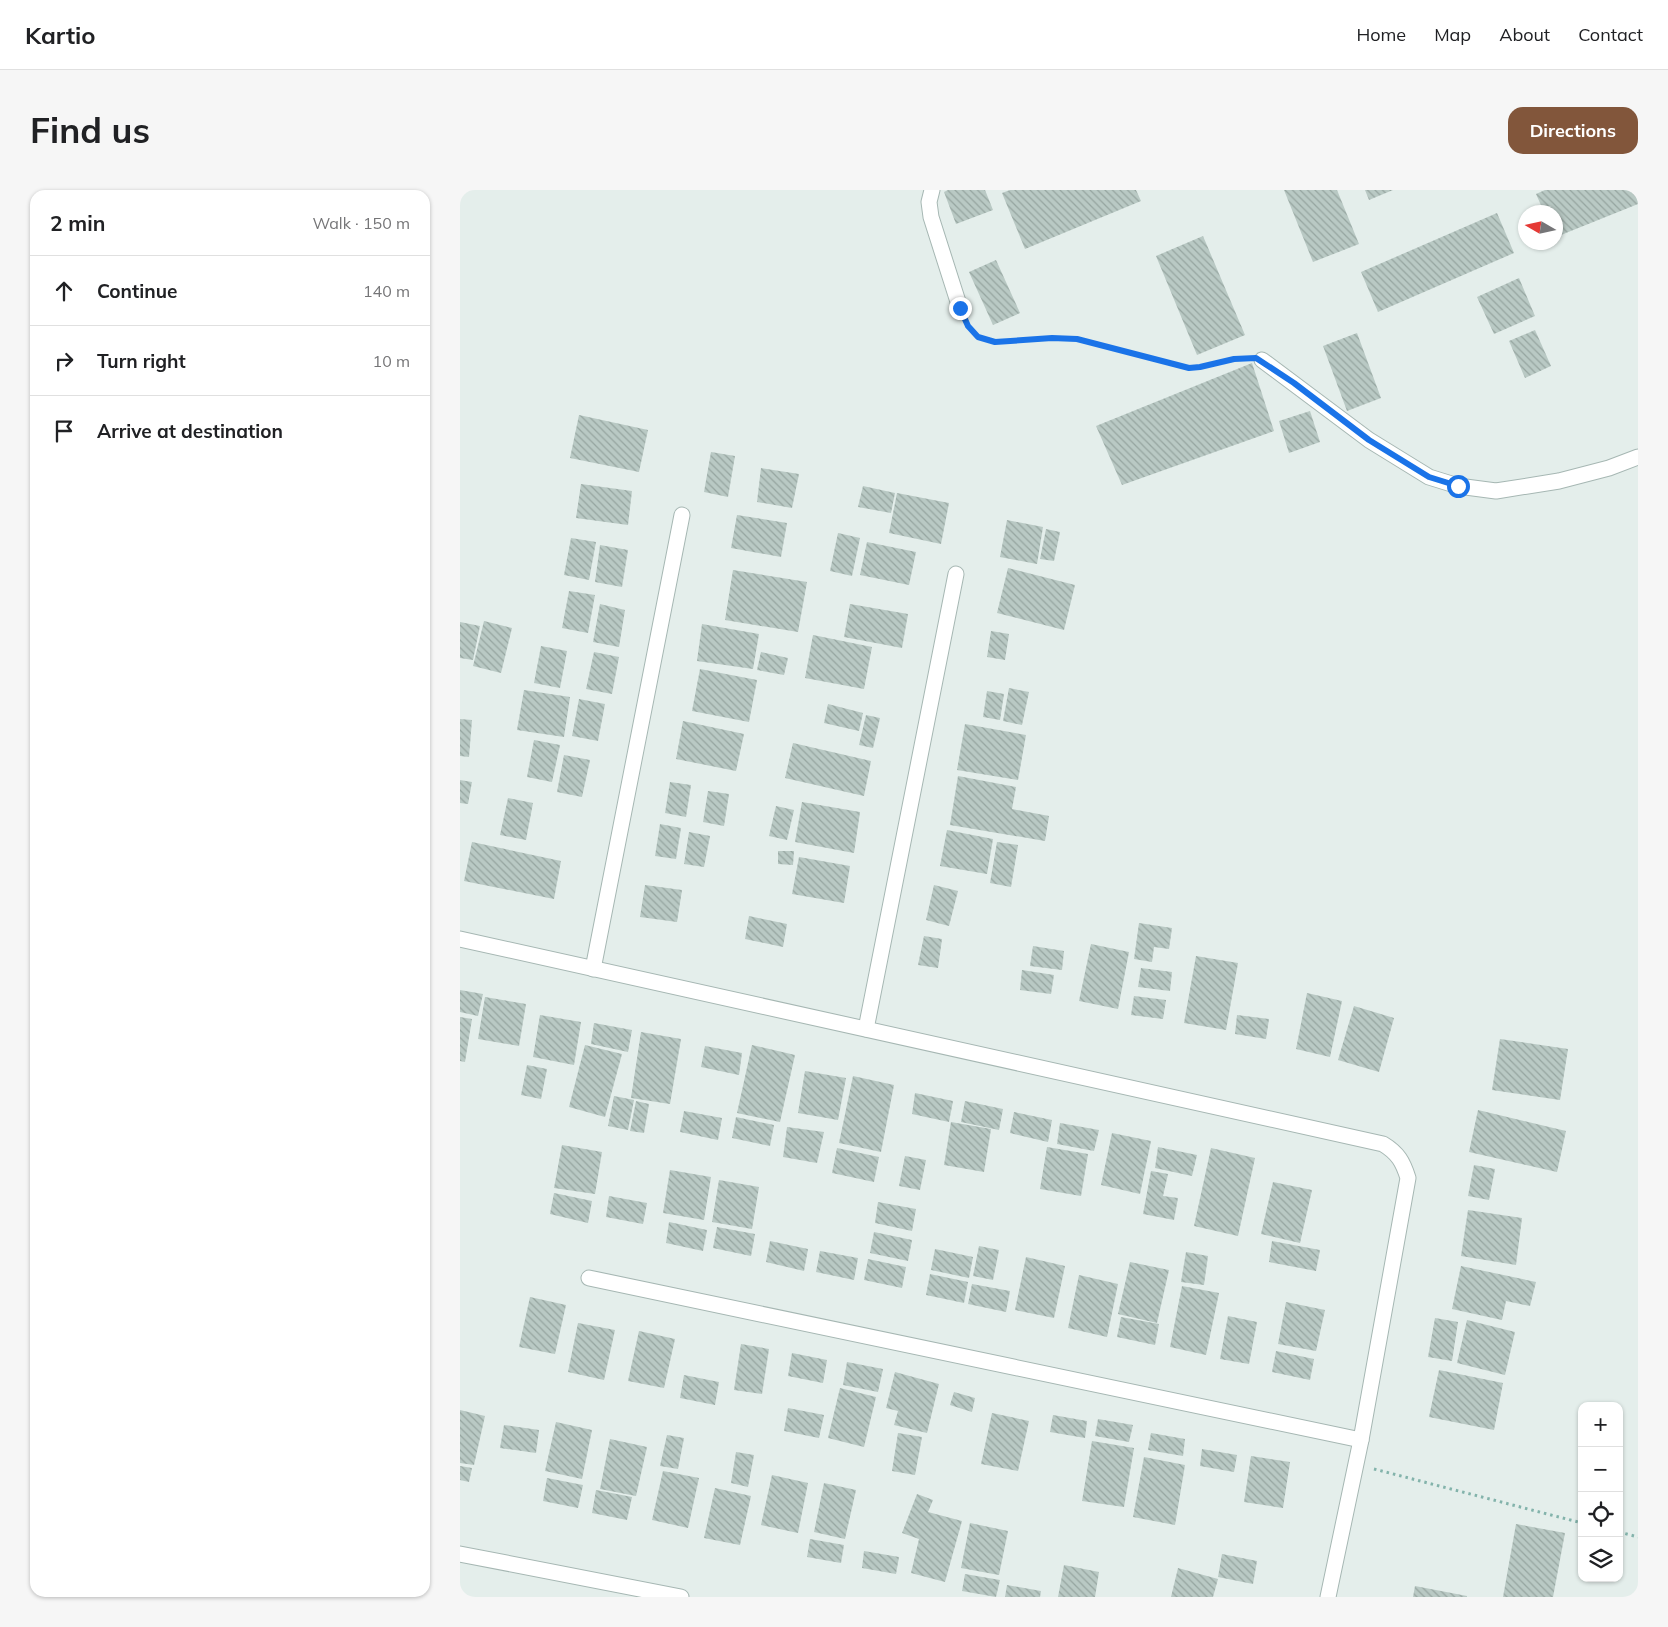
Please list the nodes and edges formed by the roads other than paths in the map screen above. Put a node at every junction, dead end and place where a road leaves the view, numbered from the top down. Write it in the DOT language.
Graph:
graph roads {
  1 [pos="932,190"];
  2 [pos="960,308"];
  3 [pos="1262,360"];
  4 [pos="1638,458"];
  5 [pos="682,515"];
  6 [pos="956,574"];
  7 [pos="460,939"];
  8 [pos="593,969"];
  9 [pos="866,1029"];
  10 [pos="589,1278"];
  11 [pos="1361,1440"];
  12 [pos="460,1554"];
  13 [pos="680,1597"];
  14 [pos="1328,1597"];
  1 -- 2 [label="street"];
  3 -- 4 [label="street"];
  5 -- 8 [label="street"];
  6 -- 9 [label="street"];
  7 -- 8 [label="street"];
  8 -- 9 [label="street"];
  9 -- 11 [label="street"];
  10 -- 11 [label="street"];
  11 -- 14 [label="street"];
  12 -- 13 [label="street"];
}
